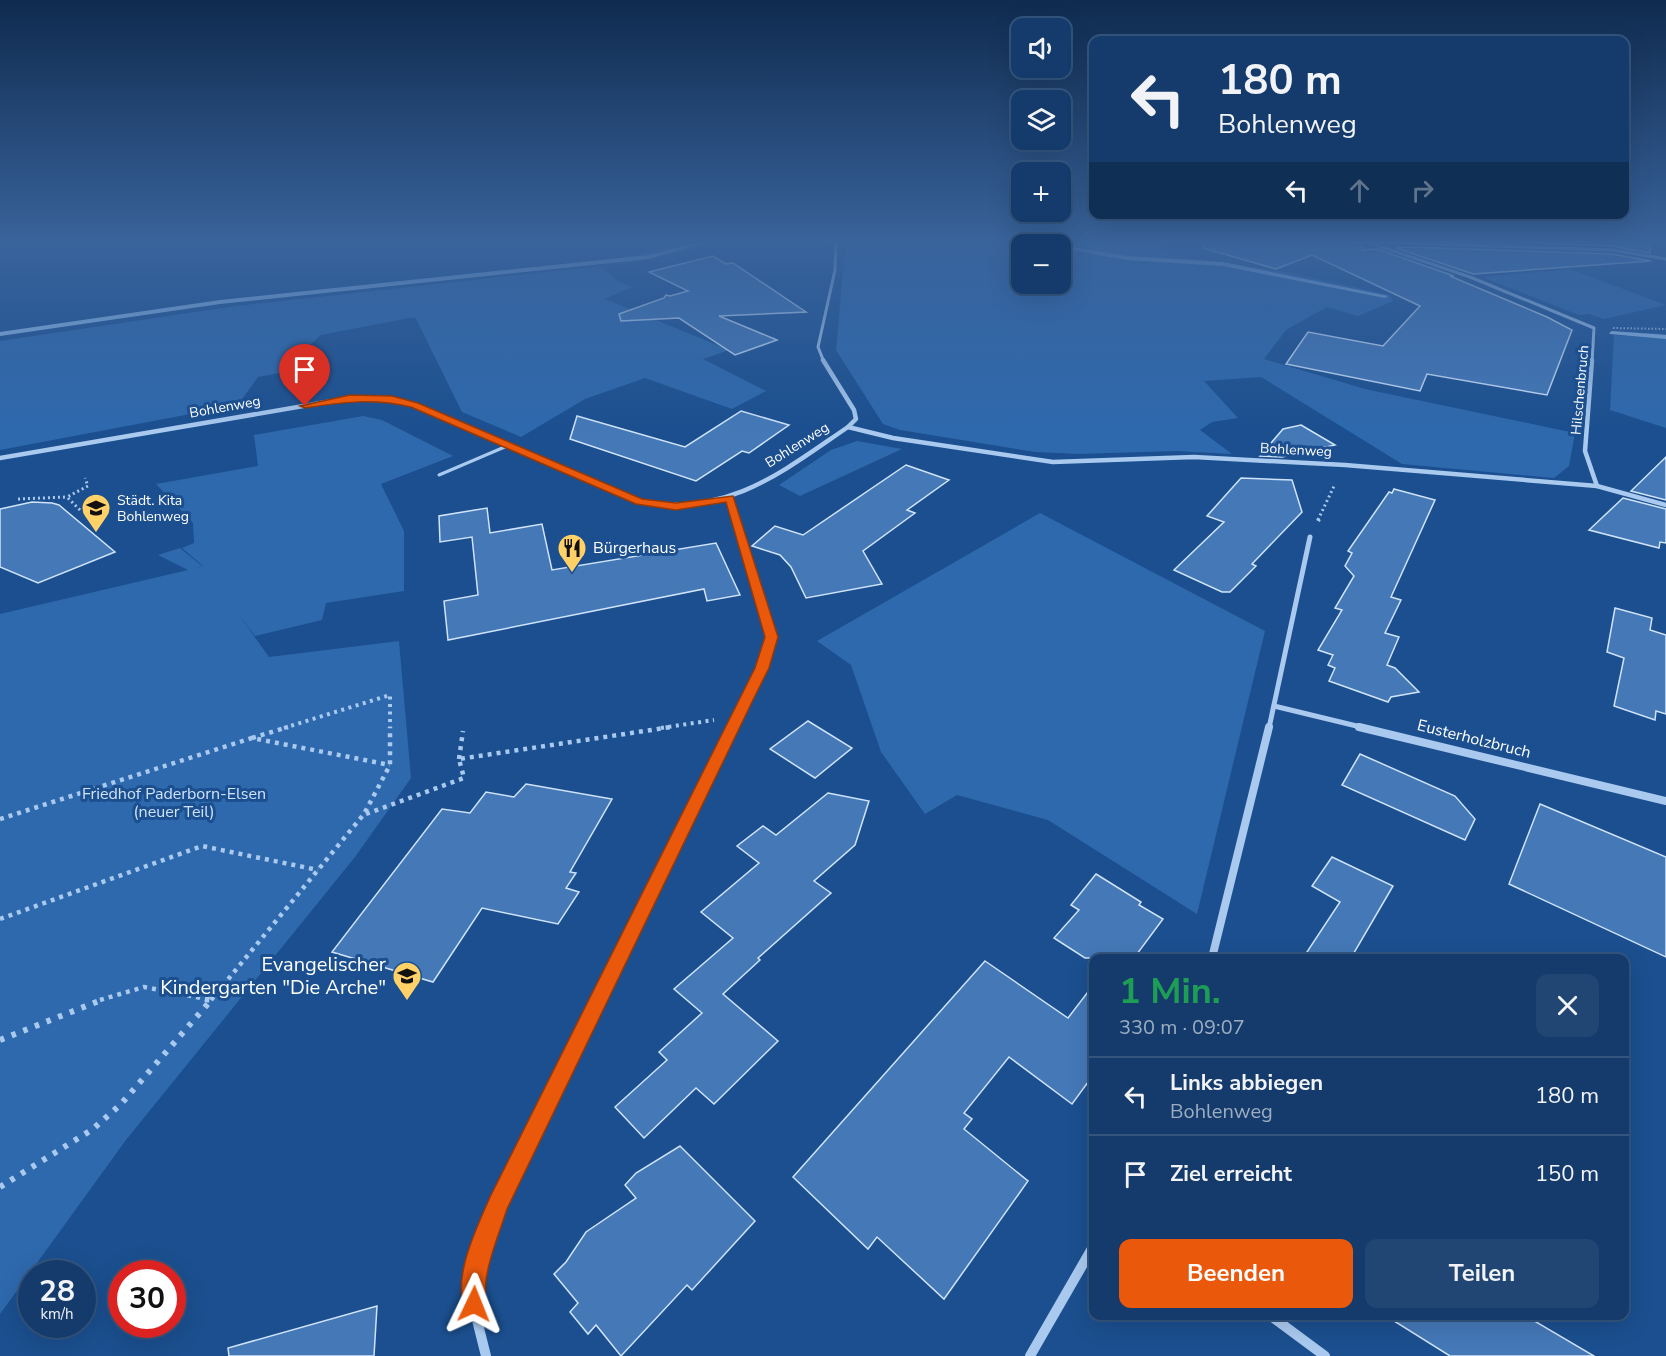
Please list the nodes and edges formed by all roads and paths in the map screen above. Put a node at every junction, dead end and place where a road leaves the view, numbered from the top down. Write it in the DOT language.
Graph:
graph roads {
  1 [pos="828,303"];
  2 [pos="1534,303"];
  3 [pos="1594,328"];
  4 [pos="1666,329"];
  5 [pos="848,427"];
  6 [pos="507,446"];
  7 [pos="0,458"];
  8 [pos="1345,465"];
  9 [pos="440,475"];
  10 [pos="85,478"];
  11 [pos="1597,486"];
  12 [pos="67,497"];
  13 [pos="730,498"];
  14 [pos="18,499"];
  15 [pos="1666,506"];
  16 [pos="80,510"];
  17 [pos="1310,537"];
  18 [pos="1274,706"];
  19 [pos="739,716"];
  20 [pos="463,731"];
  21 [pos="252,738"];
  22 [pos="459,759"];
  23 [pos="390,765"];
  24 [pos="1666,801"];
  25 [pos="364,814"];
  26 [pos="0,819"];
  27 [pos="318,870"];
  28 [pos="0,919"];
  29 [pos="1213,954"];
  30 [pos="211,1000"];
  31 [pos="0,1040"];
  32 [pos="0,1187"];
  33 [pos="1089,1254"];
  34 [pos="1276,1320"];
  35 [pos="486,1356"];
  36 [pos="1030,1356"];
  37 [pos="1326,1356"];
  1 -- 5 [label="street"];
  2 -- 3 [label="street, Hilschenbruch"];
  3 -- 4 [label="path"];
  3 -- 11 [label="street, Hilschenbruch"];
  5 -- 8 [label="street, Bohlenweg"];
  5 -- 13 [label="street, Bohlenweg"];
  6 -- 7 [label="street, Bohlenweg"];
  6 -- 9 [label="lane"];
  6 -- 13 [label="street, Bohlenweg"];
  8 -- 11 [label="street, Bohlenweg"];
  8 -- 17 [label="path"];
  10 -- 12 [label="path"];
  11 -- 15 [label="street, Bohlenweg"];
  12 -- 14 [label="path"];
  12 -- 16 [label="path"];
  13 -- 19 [label="street"];
  17 -- 18 [label="street"];
  18 -- 24 [label="street, Eusterholzbruch"];
  18 -- 29 [label="street"];
  19 -- 22 [label="path"];
  19 -- 35 [label="street"];
  20 -- 22 [label="path"];
  21 -- 23 [label="path"];
  21 -- 23 [label="path"];
  21 -- 26 [label="path"];
  22 -- 25 [label="path"];
  23 -- 25 [label="path"];
  25 -- 27 [label="path"];
  27 -- 28 [label="path"];
  27 -- 30 [label="path"];
  30 -- 31 [label="path"];
  30 -- 32 [label="path"];
  33 -- 36 [label="street"];
  34 -- 37 [label="street"];
}
